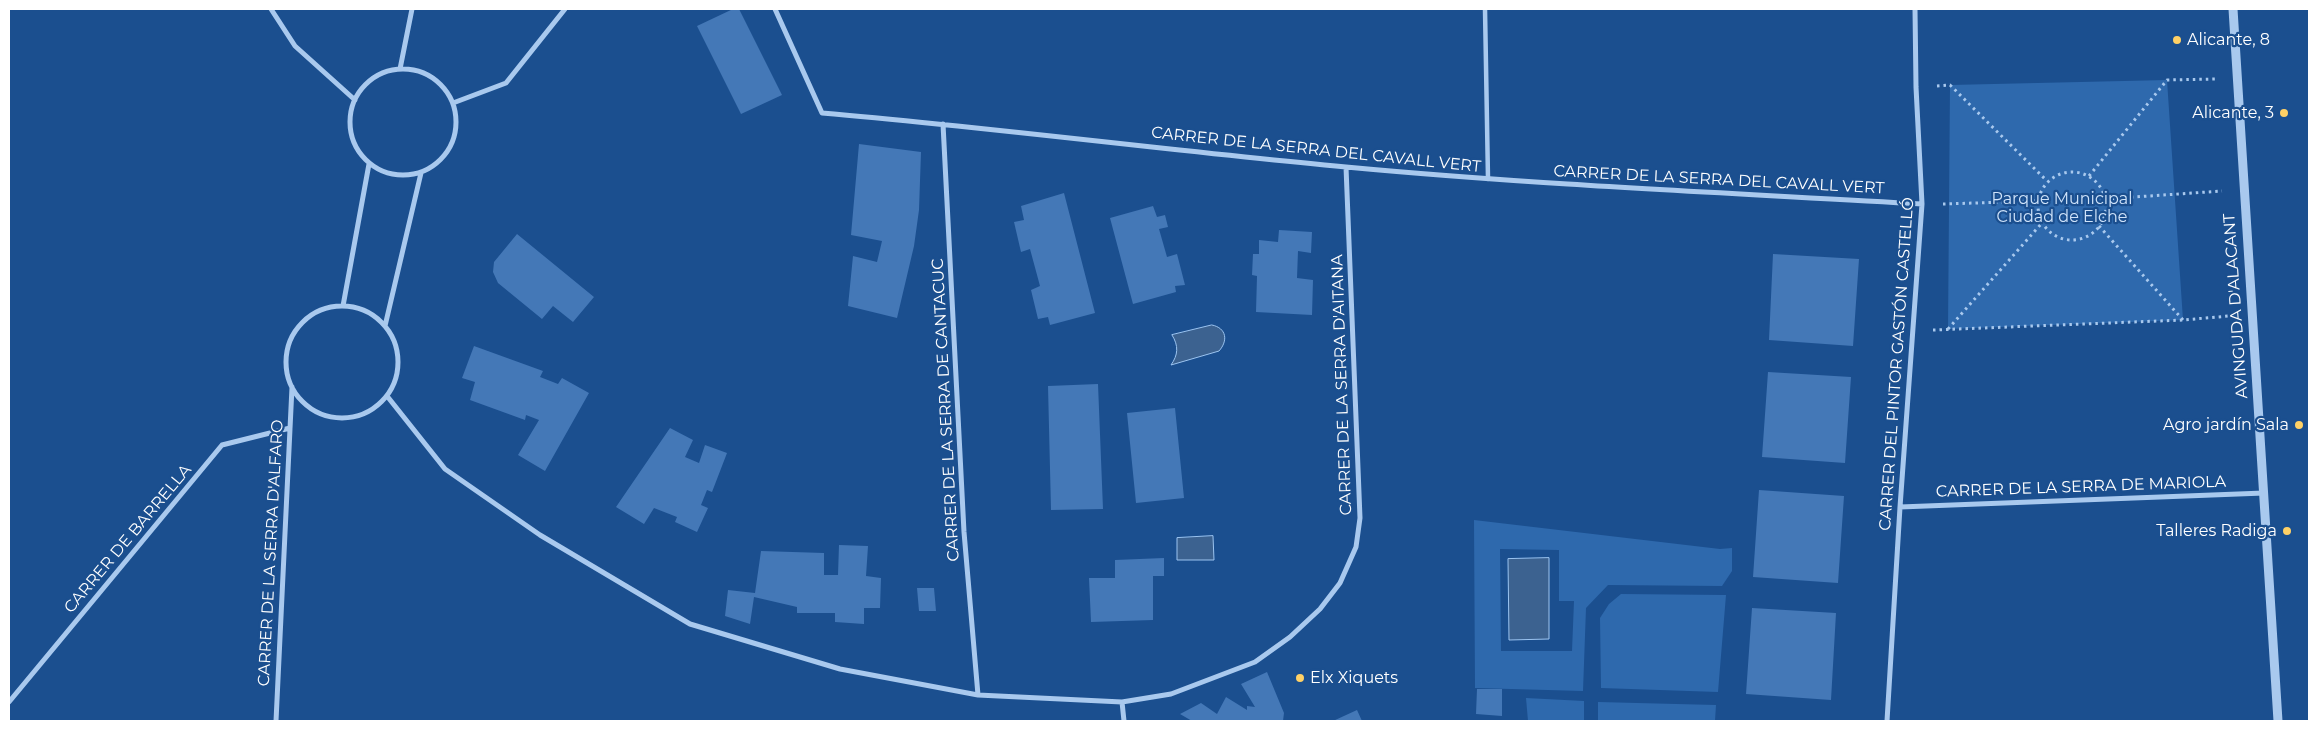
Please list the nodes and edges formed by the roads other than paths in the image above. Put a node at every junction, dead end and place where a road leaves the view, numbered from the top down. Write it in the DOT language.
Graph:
graph roads {
  1 [pos="270,9"];
  2 [pos="412,9"];
  3 [pos="565,9"];
  4 [pos="775,9"];
  5 [pos="1485,9"];
  6 [pos="1915,9"];
  7 [pos="2233,9"];
  8 [pos="400,69"];
  9 [pos="355,100"];
  10 [pos="453,103"];
  11 [pos="943,124"];
  12 [pos="369,164"];
  13 [pos="1346,167"];
  14 [pos="421,173"];
  15 [pos="1488,179"];
  16 [pos="1922,204"];
  17 [pos="343,306"];
  18 [pos="385,326"];
  19 [pos="292,386"];
  20 [pos="387,396"];
  21 [pos="290,428"];
  22 [pos="2264,492"];
  23 [pos="1900,507"];
  24 [pos="978,695"];
  25 [pos="9,702"];
  26 [pos="1122,702"];
  27 [pos="276,721"];
  28 [pos="1124,721"];
  29 [pos="1887,721"];
  30 [pos="2278,721"];
  1 -- 9 [label="street"];
  2 -- 8 [label="street"];
  3 -- 10 [label="street"];
  4 -- 11 [label="street, CARRER DE LA SERRA DEL CAVALL VERT"];
  5 -- 15 [label="street"];
  6 -- 16 [label="street, CARRER DEL PINTOR GASTÓN CASTELLÓ"];
  7 -- 22 [label="street, AVINGUDA D'ALACANT"];
  8 -- 9 [label="street"];
  8 -- 10 [label="street"];
  9 -- 12 [label="street"];
  10 -- 14 [label="street"];
  11 -- 13 [label="street, CARRER DE LA SERRA DEL CAVALL VERT"];
  11 -- 24 [label="street, CARRER DE LA SERRA DE CANTACUC"];
  12 -- 14 [label="street"];
  12 -- 17 [label="street"];
  13 -- 15 [label="street, CARRER DE LA SERRA DEL CAVALL VERT"];
  13 -- 26 [label="street, CARRER DE LA SERRA D'AITANA"];
  14 -- 18 [label="street"];
  15 -- 16 [label="street, CARRER DE LA SERRA DEL CAVALL VERT"];
  16 -- 23 [label="street, CARRER DEL PINTOR GASTÓN CASTELLÓ"];
  17 -- 18 [label="street"];
  17 -- 19 [label="street"];
  18 -- 20 [label="street"];
  19 -- 20 [label="street"];
  19 -- 21 [label="street, CARRER DE LA SERRA D'ALFARO"];
  20 -- 24 [label="street, CARRER DE LA SERRA D'AITANA"];
  21 -- 25 [label="street, CARRER DE BARRELLA"];
  21 -- 27 [label="street, CARRER DE LA SERRA D'ALFARO"];
  22 -- 23 [label="street, CARRER DE LA SERRA DE MARIOLA"];
  22 -- 30 [label="street, AVINGUDA D'ALACANT"];
  23 -- 29 [label="street, CARRER DEL PINTOR GASTÓN CASTELLÓ"];
  24 -- 26 [label="street, CARRER DE LA SERRA D'AITANA"];
  26 -- 28 [label="street"];
}
